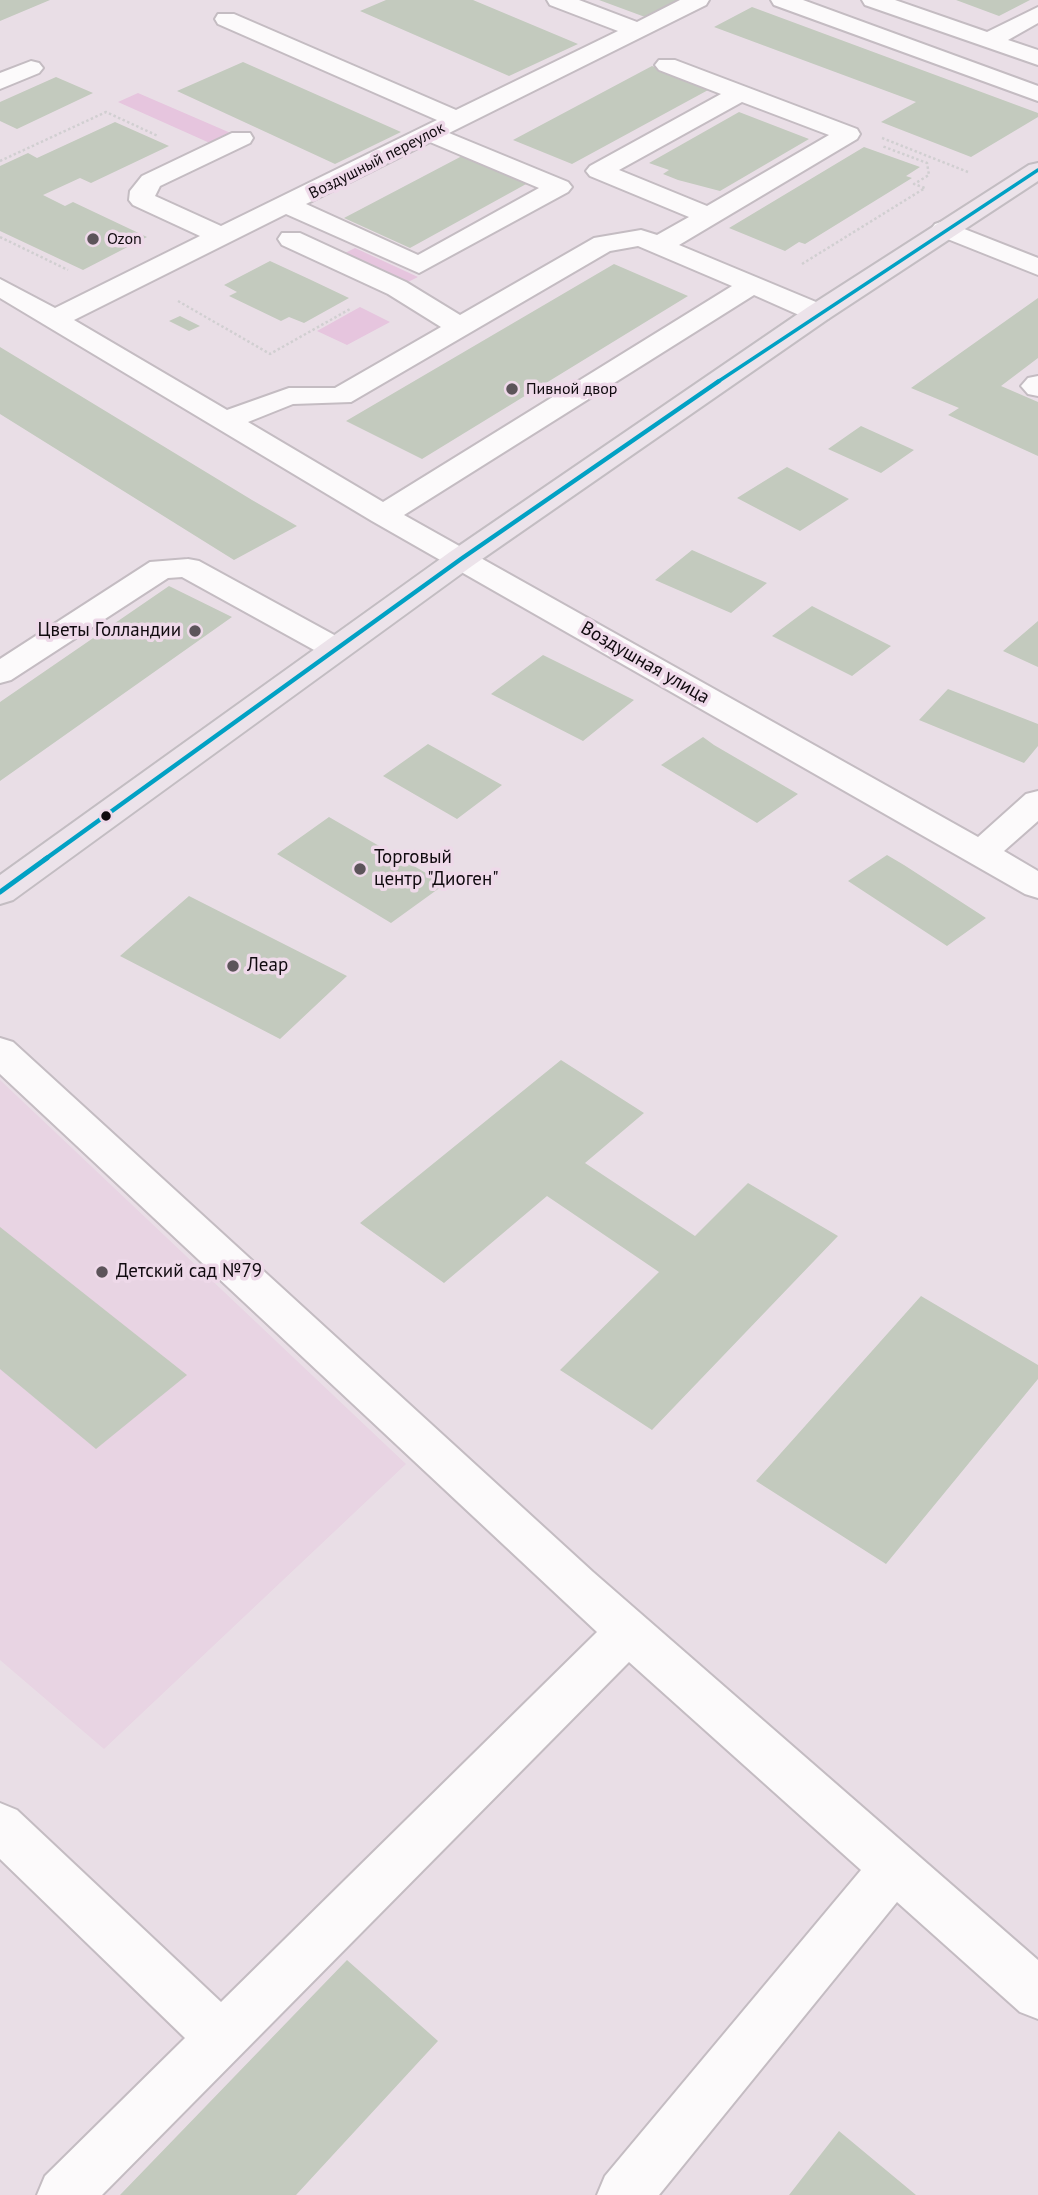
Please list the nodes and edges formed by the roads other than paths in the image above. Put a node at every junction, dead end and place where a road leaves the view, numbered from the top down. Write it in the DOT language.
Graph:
graph roads {
  1 [pos="558,0"];
  2 [pos="698,0"];
  3 [pos="782,0"];
  4 [pos="873,0"];
  5 [pos="1038,14"];
  6 [pos="226,19"];
  7 [pos="638,30"];
  8 [pos="990,40"];
  9 [pos="1038,58"];
  10 [pos="667,65"];
  11 [pos="31,68"];
  12 [pos="0,82"];
  13 [pos="740,93"];
  14 [pos="1038,94"];
  15 [pos="458,120"];
  16 [pos="431,134"];
  17 [pos="241,138"];
  18 [pos="1038,170"];
  19 [pos="678,180"];
  20 [pos="654,194"];
  21 [pos="288,205"];
  22 [pos="168,212"];
  23 [pos="709,216"];
  24 [pos="137,227"];
  25 [pos="944,229"];
  26 [pos="223,237"];
  27 [pos="291,239"];
  28 [pos="658,246"];
  29 [pos="1038,267"];
  30 [pos="0,287"];
  31 [pos="757,287"];
  32 [pos="818,313"];
  33 [pos="54,319"];
  34 [pos="460,327"];
  35 [pos="223,422"];
  36 [pos="383,515"];
  37 [pos="461,559"];
  38 [pos="336,649"];
  39 [pos="0,673"];
  40 [pos="1038,802"];
  41 [pos="981,853"];
  42 [pos="1038,886"];
  43 [pos="0,892"];
  44 [pos="0,1052"];
  45 [pos="628,1632"];
  46 [pos="0,1826"];
  47 [pos="894,1868"];
  48 [pos="1038,1994"];
  49 [pos="221,2038"];
  50 [pos="64,2195"];
  51 [pos="624,2195"];
  1 -- 7 [label="street"];
  2 -- 7 [label="street, Воздушный переулок"];
  3 -- 14 [label="street"];
  4 -- 8 [label="street"];
  5 -- 8 [label="street"];
  6 -- 15 [label="street"];
  7 -- 15 [label="street, Воздушный переулок"];
  8 -- 9 [label="street"];
  10 -- 13 [label="street"];
  11 -- 12 [label="street"];
  13 -- 20 [label="street"];
  13 -- 23 [label="street"];
  15 -- 16 [label="street, Воздушный переулок"];
  16 -- 21 [label="street, Воздушный переулок"];
  16 -- 21 [label="street"];
  17 -- 22 [label="street"];
  18 -- 25 [label="main road"];
  19 -- 20 [label="street"];
  20 -- 23 [label="street"];
  21 -- 26 [label="street, Воздушный переулок"];
  22 -- 24 [label="street"];
  22 -- 26 [label="street"];
  23 -- 28 [label="street"];
  25 -- 29 [label="street"];
  25 -- 32 [label="main road"];
  26 -- 33 [label="street, Воздушный переулок"];
  27 -- 34 [label="street"];
  28 -- 31 [label="street"];
  28 -- 34 [label="street"];
  30 -- 33 [label="street, Воздушная улица"];
  31 -- 32 [label="street"];
  31 -- 36 [label="street"];
  32 -- 37 [label="main road"];
  33 -- 35 [label="street, Воздушная улица"];
  34 -- 35 [label="street"];
  35 -- 36 [label="street, Воздушная улица"];
  36 -- 37 [label="street, Воздушная улица"];
  37 -- 38 [label="main road"];
  37 -- 41 [label="street, Воздушная улица"];
  38 -- 39 [label="street"];
  38 -- 43 [label="main road"];
  40 -- 41 [label="street"];
  41 -- 42 [label="street, Воздушная улица"];
  44 -- 45 [label="street"];
  45 -- 47 [label="street"];
  45 -- 49 [label="street"];
  46 -- 49 [label="street"];
  47 -- 48 [label="street"];
  47 -- 51 [label="street"];
  49 -- 50 [label="street"];
}
